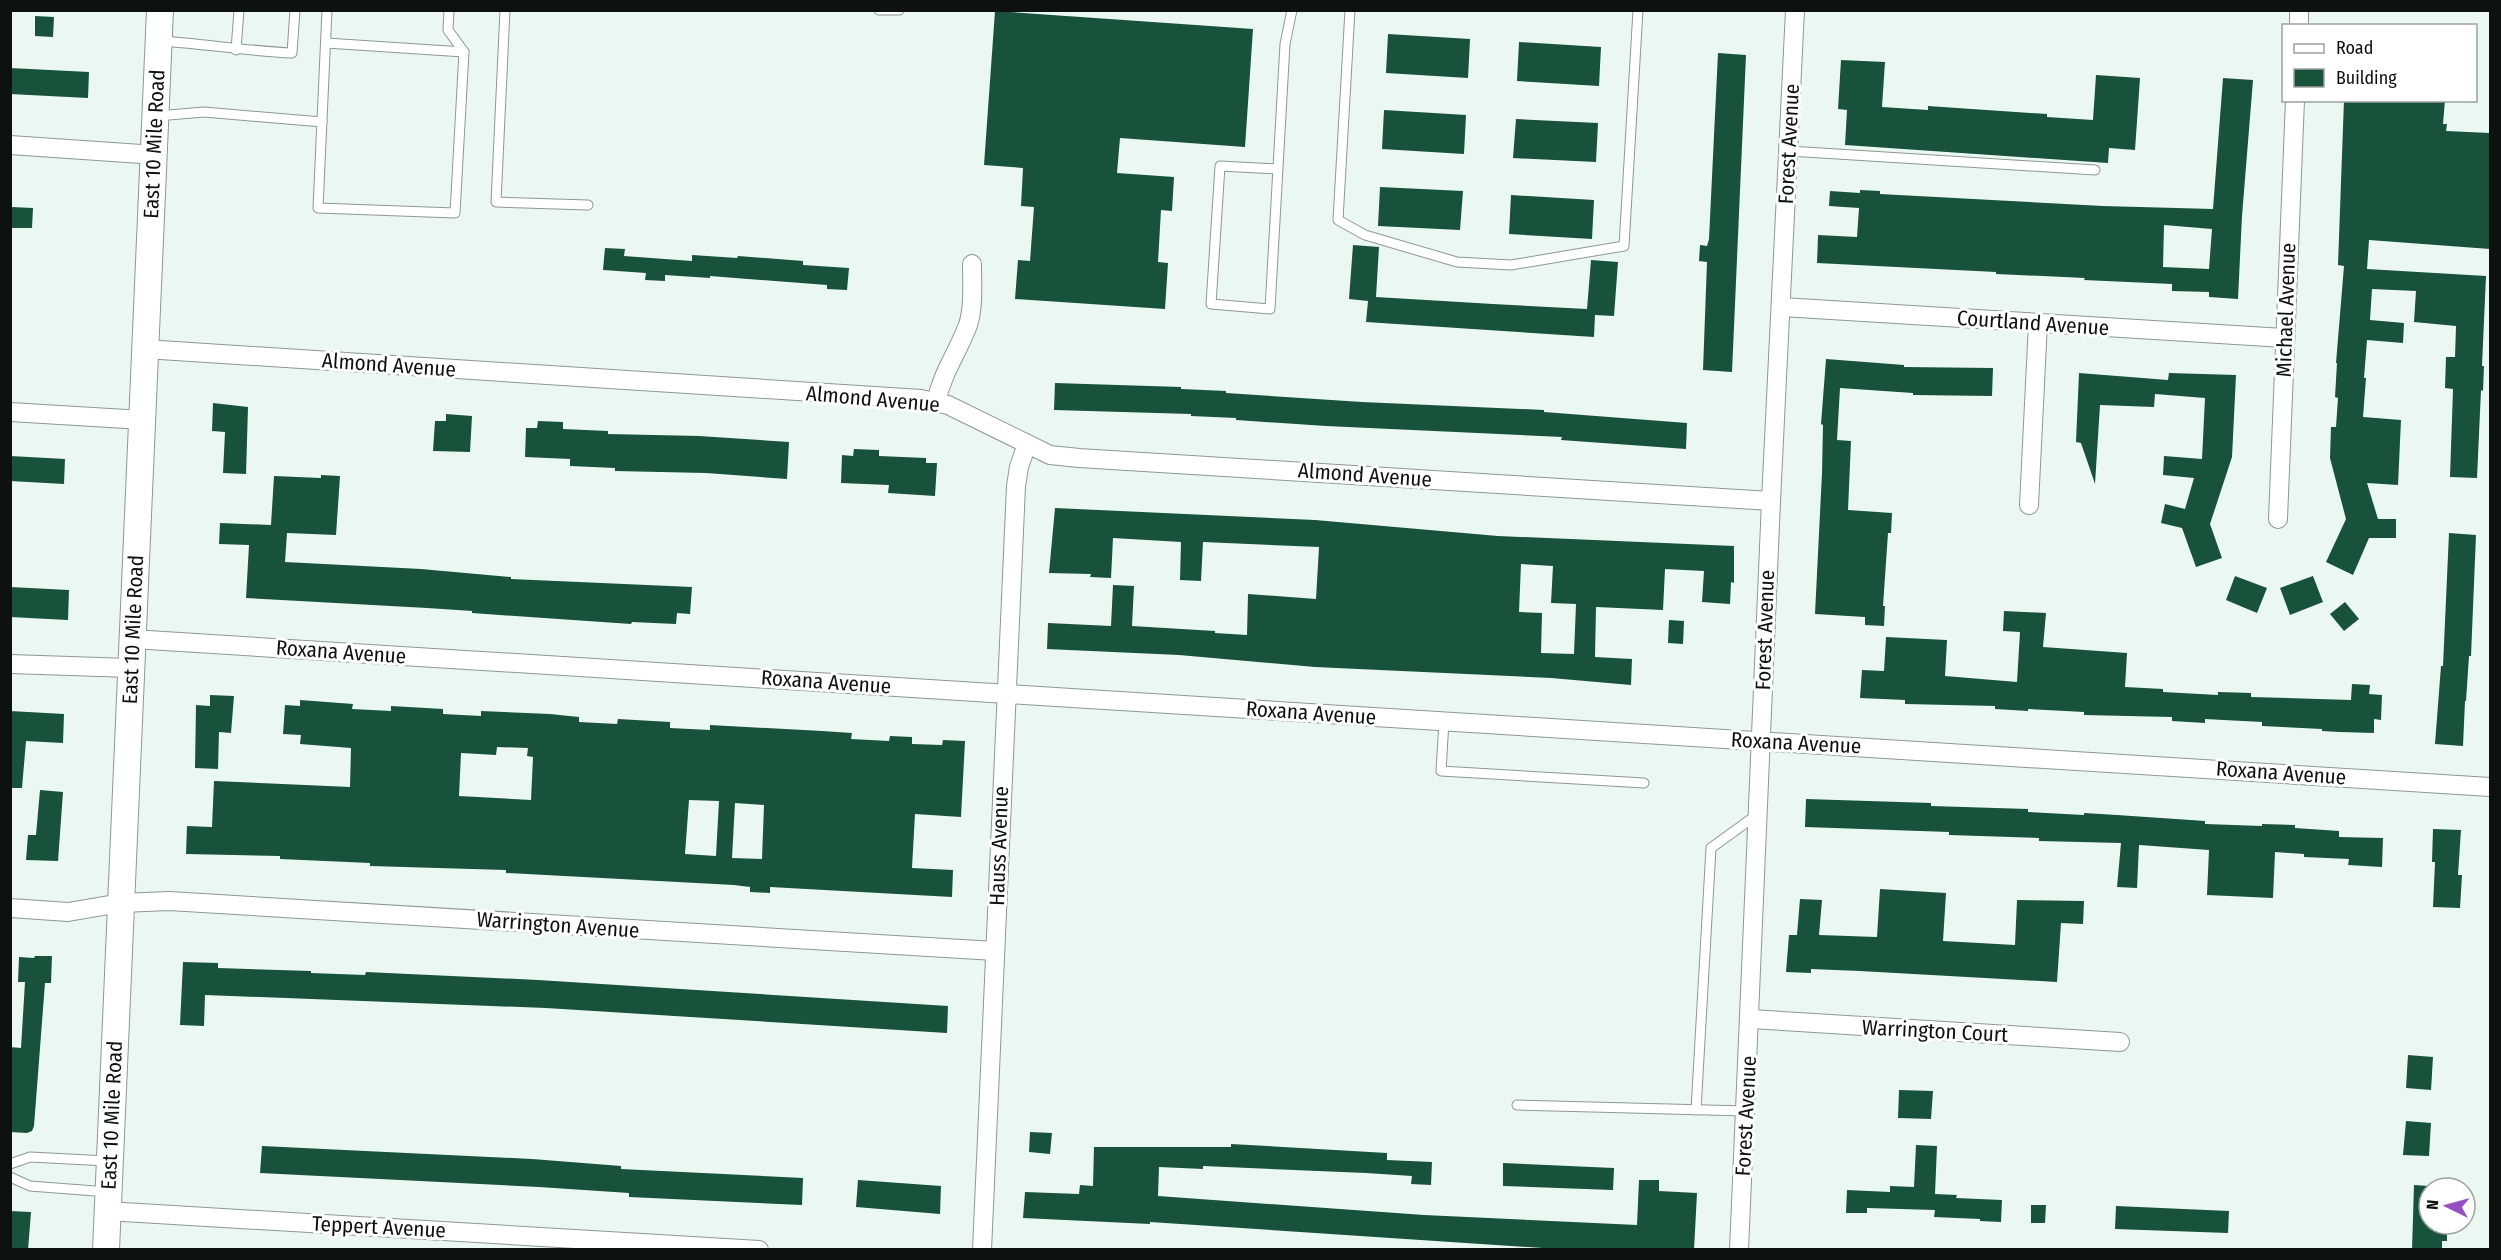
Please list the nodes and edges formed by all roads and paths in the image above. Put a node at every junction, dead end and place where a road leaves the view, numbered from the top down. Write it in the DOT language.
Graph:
graph roads {
  1 [pos="160,10"];
  2 [pos="239,10"];
  3 [pos="295,10"];
  4 [pos="327,10"];
  5 [pos="449,10"];
  6 [pos="505,10"];
  7 [pos="879,10"];
  8 [pos="899,10"];
  9 [pos="1292,10"];
  10 [pos="1350,10"];
  11 [pos="1638,10"];
  12 [pos="1795,10"];
  13 [pos="159,41"];
  14 [pos="326,44"];
  15 [pos="236,50"];
  16 [pos="464,52"];
  17 [pos="2295,102"];
  18 [pos="157,116"];
  19 [pos="322,122"];
  20 [pos="10,145"];
  21 [pos="1789,151"];
  22 [pos="156,154"];
  23 [pos="1278,169"];
  24 [pos="2095,170"];
  25 [pos="588,205"];
  26 [pos="972,264"];
  27 [pos="1782,307"];
  28 [pos="2038,323"];
  29 [pos="2284,338"];
  30 [pos="145,349"];
  31 [pos="936,402"];
  32 [pos="10,412"];
  33 [pos="143,420"];
  34 [pos="1028,444"];
  35 [pos="1771,501"];
  36 [pos="2029,505"];
  37 [pos="2278,519"];
  38 [pos="132,639"];
  39 [pos="10,664"];
  40 [pos="130,668"];
  41 [pos="1006,694"];
  42 [pos="1444,721"];
  43 [pos="1761,741"];
  44 [pos="1644,783"];
  45 [pos="2490,787"];
  46 [pos="1758,814"];
  47 [pos="121,903"];
  48 [pos="10,908"];
  49 [pos="995,951"];
  50 [pos="1751,1019"];
  51 [pos="2120,1041"];
  52 [pos="1517,1105"];
  53 [pos="1696,1110"];
  54 [pos="1746,1111"];
  55 [pos="109,1161"];
  56 [pos="10,1164"];
  57 [pos="10,1177"];
  58 [pos="108,1201"];
  59 [pos="106,1250"];
  60 [pos="759,1250"];
  61 [pos="982,1250"];
  62 [pos="1739,1250"];
  1 -- 13 [label="main road, East 10 Mile Road"];
  2 -- 15 [label="lane"];
  3 -- 15 [label="lane"];
  4 -- 14 [label="lane"];
  5 -- 16 [label="lane"];
  6 -- 25 [label="lane"];
  7 -- 8 [label="lane"];
  9 -- 23 [label="lane"];
  10 -- 11 [label="lane"];
  12 -- 21 [label="street, Forest Avenue"];
  13 -- 15 [label="lane"];
  13 -- 18 [label="main road, East 10 Mile Road"];
  14 -- 16 [label="lane"];
  14 -- 19 [label="lane"];
  16 -- 19 [label="lane"];
  17 -- 29 [label="street, Michael Avenue"];
  18 -- 19 [label="lane"];
  18 -- 22 [label="main road, East 10 Mile Road"];
  20 -- 22 [label="street"];
  21 -- 24 [label="lane"];
  21 -- 27 [label="street, Forest Avenue"];
  22 -- 30 [label="main road, East 10 Mile Road"];
  23 -- 23 [label="lane"];
  26 -- 31 [label="street"];
  27 -- 28 [label="street, Courtland Avenue"];
  27 -- 35 [label="street, Forest Avenue"];
  28 -- 29 [label="street, Courtland Avenue"];
  28 -- 36 [label="street"];
  29 -- 37 [label="street, Michael Avenue"];
  30 -- 31 [label="street, Almond Avenue"];
  30 -- 33 [label="main road, East 10 Mile Road"];
  31 -- 34 [label="street, Almond Avenue"];
  32 -- 33 [label="street"];
  33 -- 38 [label="main road, East 10 Mile Road"];
  34 -- 35 [label="street, Almond Avenue"];
  34 -- 41 [label="street, Hauss Avenue"];
  35 -- 43 [label="street, Forest Avenue"];
  38 -- 40 [label="main road, East 10 Mile Road"];
  38 -- 41 [label="street, Roxana Avenue"];
  39 -- 40 [label="street"];
  40 -- 47 [label="main road, East 10 Mile Road"];
  41 -- 42 [label="street, Roxana Avenue"];
  41 -- 49 [label="street, Hauss Avenue"];
  42 -- 43 [label="street, Roxana Avenue"];
  42 -- 44 [label="lane"];
  43 -- 45 [label="street, Roxana Avenue"];
  43 -- 46 [label="street, Forest Avenue"];
  46 -- 50 [label="street, Forest Avenue"];
  46 -- 53 [label="lane"];
  47 -- 48 [label="street, Warrington Avenue"];
  47 -- 49 [label="street, Warrington Avenue"];
  47 -- 55 [label="main road, East 10 Mile Road"];
  49 -- 61 [label="street, Hauss Avenue"];
  50 -- 51 [label="street, Warrington Court"];
  50 -- 54 [label="street, Forest Avenue"];
  52 -- 53 [label="lane"];
  53 -- 54 [label="lane"];
  54 -- 62 [label="street, Forest Avenue"];
  55 -- 56 [label="lane"];
  55 -- 58 [label="main road, East 10 Mile Road"];
  57 -- 58 [label="lane"];
  58 -- 59 [label="main road, East 10 Mile Road"];
  58 -- 60 [label="street, Teppert Avenue"];
}
